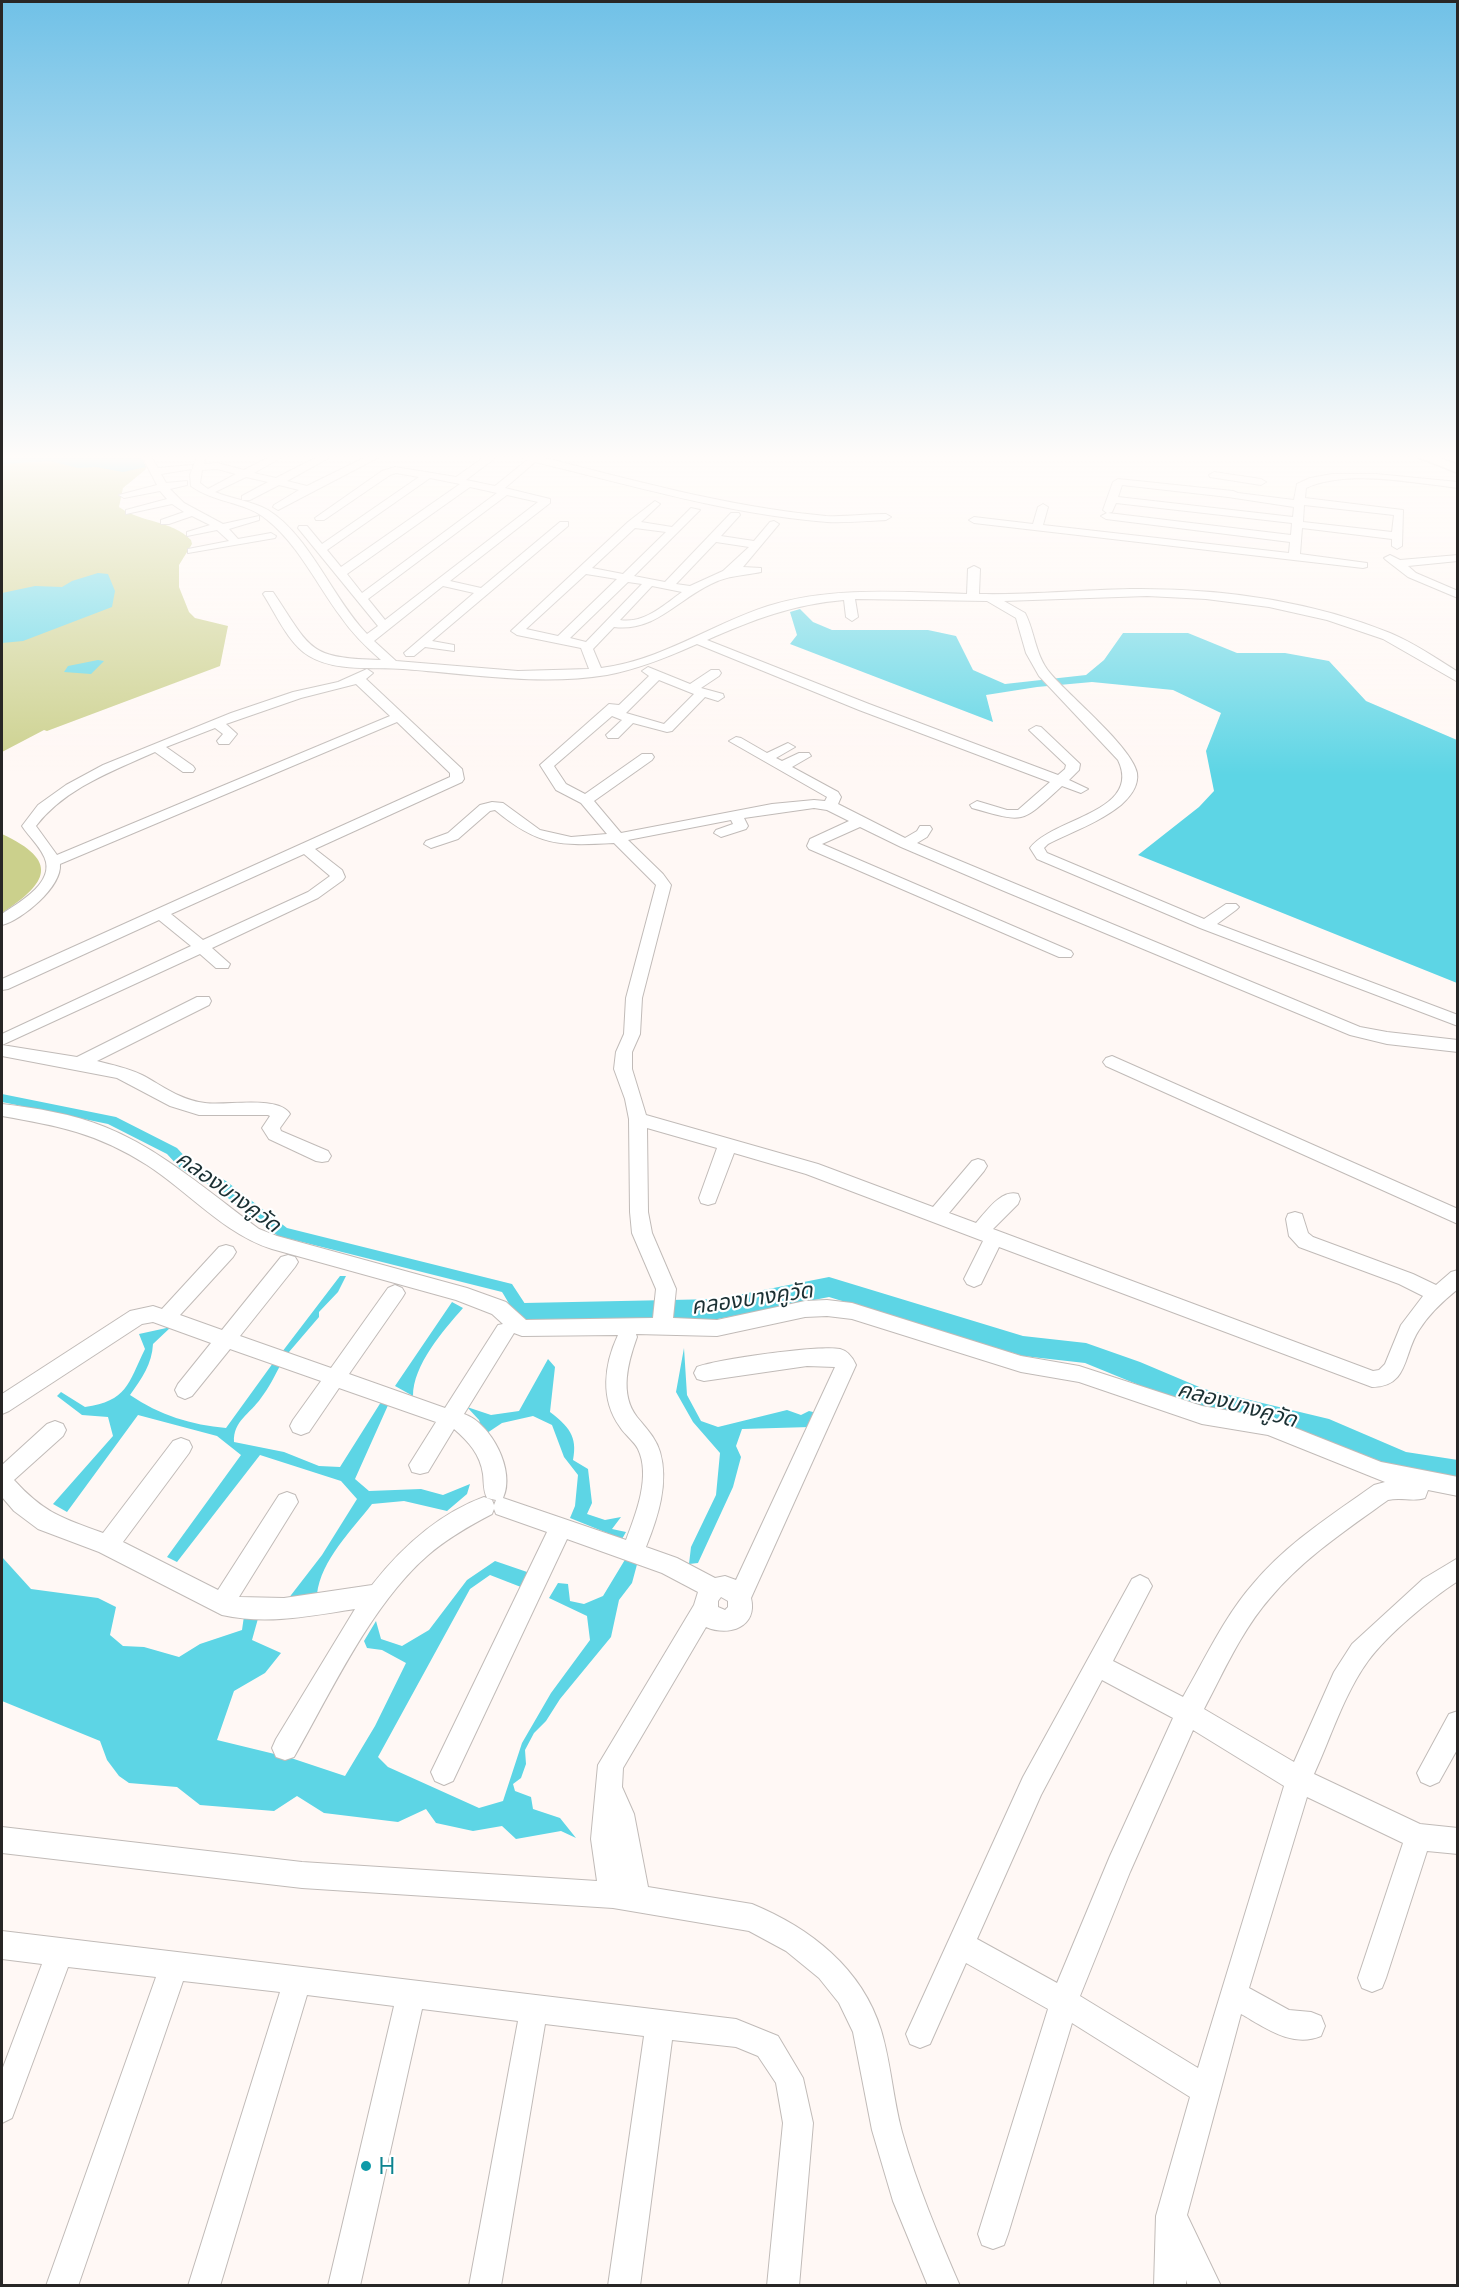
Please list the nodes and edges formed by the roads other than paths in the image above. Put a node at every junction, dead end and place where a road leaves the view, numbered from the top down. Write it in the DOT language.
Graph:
graph roads {
  1 [pos="306,562"];
  2 [pos="329,562"];
  3 [pos="356,562"];
  4 [pos="409,562"];
  5 [pos="467,562"];
  6 [pos="520,562"];
  7 [pos="593,562"];
  8 [pos="640,562"];
  9 [pos="690,562"];
  10 [pos="741,562"];
  11 [pos="1334,562"];
  12 [pos="1394,562"];
  13 [pos="1362,565"];
  14 [pos="974,569"];
  15 [pos="584,570"];
  16 [pos="757,570"];
  17 [pos="732,571"];
  18 [pos="339,574"];
  19 [pos="625,577"];
  20 [pos="440,582"];
  21 [pos="650,582"];
  22 [pos="1458,583"];
  23 [pos="668,585"];
  24 [pos="1434,586"];
  25 [pos="692,590"];
  26 [pos="484,592"];
  27 [pos="269,594"];
  28 [pos="1458,595"];
  29 [pos="849,596"];
  30 [pos="973,597"];
  31 [pos="989,598"];
  32 [pos="1038,598"];
  33 [pos="361,599"];
  34 [pos="1021,616"];
  35 [pos="852,617"];
  36 [pos="386,623"];
  37 [pos="612,623"];
  38 [pos="365,638"];
  39 [pos="697,640"];
  40 [pos="560,641"];
  41 [pos="423,643"];
  42 [pos="450,648"];
  43 [pos="588,651"];
  44 [pos="410,653"];
  45 [pos="386,664"];
  46 [pos="633,665"];
  47 [pos="596,672"];
  48 [pos="716,673"];
  49 [pos="658,674"];
  50 [pos="1458,678"];
  51 [pos="358,679"];
  52 [pos="697,690"];
  53 [pos="718,697"];
  54 [pos="614,707"];
  55 [pos="398,717"];
  56 [pos="630,719"];
  57 [pos="217,723"];
  58 [pos="1036,730"];
  59 [pos="614,735"];
  60 [pos="224,741"];
  61 [pos="736,741"];
  62 [pos="158,747"];
  63 [pos="788,747"];
  64 [pos="804,756"];
  65 [pos="647,757"];
  66 [pos="766,758"];
  67 [pos="782,766"];
  68 [pos="188,768"];
  69 [pos="1059,780"];
  70 [pos="1081,789"];
  71 [pos="586,800"];
  72 [pos="977,805"];
  73 [pos="830,806"];
  74 [pos="736,816"];
  75 [pos="861,821"];
  76 [pos="925,829"];
  77 [pos="720,833"];
  78 [pos="614,839"];
  79 [pos="431,844"];
  80 [pos="906,844"];
  81 [pos="305,848"];
  82 [pos="53,862"];
  83 [pos="1231,907"];
  84 [pos="159,912"];
  85 [pos="2,920"];
  86 [pos="1205,925"];
  87 [pos="201,947"];
  88 [pos="1065,954"];
  89 [pos="222,964"];
  90 [pos="2,985"];
  91 [pos="203,1001"];
  92 [pos="1458,1021"];
  93 [pos="2,1040"];
  94 [pos="1458,1046"];
  95 [pos="2,1051"];
  96 [pos="1112,1062"];
  97 [pos="78,1064"];
  98 [pos="2,1110"];
  99 [pos="638,1119"];
  100 [pos="727,1146"];
  101 [pos="322,1156"];
  102 [pos="978,1166"];
  103 [pos="708,1198"];
  104 [pos="1011,1199"];
  105 [pos="937,1215"];
  106 [pos="1458,1217"];
  107 [pos="1295,1219"];
  108 [pos="987,1234"];
  109 [pos="226,1252"];
  110 [pos="288,1262"];
  111 [pos="1458,1277"];
  112 [pos="975,1279"];
  113 [pos="395,1293"];
  114 [pos="1437,1294"];
  115 [pos="165,1319"];
  116 [pos="662,1322"];
  117 [pos="505,1331"];
  118 [pos="627,1337"];
  119 [pos="224,1340"];
  120 [pos="704,1373"];
  121 [pos="336,1377"];
  122 [pos="185,1389"];
  123 [pos="2,1405"];
  124 [pos="448,1418"];
  125 [pos="301,1426"];
  126 [pos="55,1430"];
  127 [pos="181,1447"];
  128 [pos="420,1465"];
  129 [pos="2,1480"];
  130 [pos="1458,1487"];
  131 [pos="1458,1498"];
  132 [pos="287,1502"];
  133 [pos="494,1502"];
  134 [pos="561,1527"];
  135 [pos="637,1542"];
  136 [pos="107,1545"];
  137 [pos="1458,1568"];
  138 [pos="1140,1586"];
  139 [pos="380,1594"];
  140 [pos="710,1598"];
  141 [pos="232,1607"];
  142 [pos="1097,1665"];
  143 [pos="1188,1713"];
  144 [pos="1458,1723"];
  145 [pos="285,1748"];
  146 [pos="444,1772"];
  147 [pos="1430,1773"];
  148 [pos="1299,1780"];
  149 [pos="1418,1837"];
  150 [pos="2,1840"];
  151 [pos="1458,1841"];
  152 [pos="625,1897"];
  153 [pos="2,1945"];
  154 [pos="960,1945"];
  155 [pos="60,1952"];
  156 [pos="174,1966"];
  157 [pos="1372,1978"];
  158 [pos="297,1981"];
  159 [pos="411,1994"];
  160 [pos="1233,1994"];
  161 [pos="1064,2002"];
  162 [pos="534,2009"];
  163 [pos="660,2024"];
  164 [pos="1311,2026"];
  165 [pos="920,2034"];
  166 [pos="1206,2090"];
  167 [pos="2,2108"];
  168 [pos="1171,2216"];
  169 [pos="993,2234"];
  170 [pos="62,2286"];
  171 [pos="204,2286"];
  172 [pos="344,2286"];
  173 [pos="485,2286"];
  174 [pos="624,2286"];
  175 [pos="783,2286"];
  176 [pos="944,2286"];
  177 [pos="1170,2286"];
  178 [pos="1204,2286"];
  1 -- 38 [label="street"];
  2 -- 18 [label="street"];
  3 -- 18 [label="street"];
  4 -- 33 [label="street"];
  5 -- 20 [label="street"];
  6 -- 26 [label="street"];
  7 -- 15 [label="street"];
  8 -- 19 [label="street"];
  9 -- 23 [label="street"];
  10 -- 17 [label="street"];
  11 -- 13 [label="street"];
  12 -- 24 [label="street"];
  14 -- 30 [label="street"];
  15 -- 19 [label="street"];
  15 -- 40 [label="street"];
  16 -- 17 [label="street"];
  17 -- 25 [label="street"];
  18 -- 33 [label="street"];
  19 -- 21 [label="street"];
  19 -- 40 [label="street"];
  20 -- 26 [label="street"];
  20 -- 36 [label="street"];
  21 -- 23 [label="street"];
  21 -- 37 [label="street"];
  22 -- 24 [label="street"];
  23 -- 25 [label="street"];
  24 -- 28 [label="street"];
  25 -- 37 [label="street"];
  26 -- 41 [label="street"];
  27 -- 45 [label="street"];
  29 -- 30 [label="street"];
  29 -- 35 [label="street"];
  29 -- 39 [label="street"];
  30 -- 31 [label="street"];
  31 -- 32 [label="street"];
  31 -- 34 [label="street"];
  32 -- 34 [label="street"];
  32 -- 50 [label="street"];
  33 -- 36 [label="street"];
  34 -- 86 [label="street"];
  36 -- 38 [label="street"];
  37 -- 43 [label="street"];
  38 -- 45 [label="street"];
  39 -- 46 [label="street"];
  39 -- 69 [label="street"];
  40 -- 43 [label="street"];
  41 -- 42 [label="street"];
  41 -- 44 [label="street"];
  43 -- 47 [label="street"];
  45 -- 47 [label="street"];
  45 -- 51 [label="street"];
  46 -- 47 [label="street"];
  46 -- 49 [label="street"];
  48 -- 52 [label="street"];
  49 -- 52 [label="street"];
  49 -- 56 [label="street"];
  51 -- 55 [label="street"];
  51 -- 57 [label="street"];
  52 -- 53 [label="street"];
  52 -- 56 [label="street"];
  54 -- 71 [label="street"];
  55 -- 81 [label="street"];
  55 -- 82 [label="street"];
  56 -- 59 [label="street"];
  57 -- 60 [label="street"];
  57 -- 62 [label="street"];
  58 -- 69 [label="street"];
  61 -- 66 [label="street"];
  62 -- 68 [label="street"];
  62 -- 82 [label="street"];
  63 -- 66 [label="street"];
  64 -- 67 [label="street"];
  65 -- 71 [label="street"];
  66 -- 67 [label="street"];
  67 -- 73 [label="street"];
  69 -- 70 [label="street"];
  69 -- 72 [label="street"];
  71 -- 78 [label="street"];
  73 -- 74 [label="street"];
  73 -- 75 [label="street"];
  74 -- 77 [label="street"];
  74 -- 78 [label="street"];
  75 -- 80 [label="street"];
  75 -- 88 [label="street"];
  76 -- 80 [label="street"];
  78 -- 79 [label="street"];
  78 -- 99 [label="street"];
  80 -- 94 [label="street"];
  81 -- 84 [label="street"];
  81 -- 87 [label="street"];
  82 -- 85 [label="street"];
  83 -- 86 [label="street"];
  84 -- 87 [label="street"];
  84 -- 90 [label="street"];
  86 -- 92 [label="street"];
  87 -- 89 [label="street"];
  87 -- 93 [label="street"];
  91 -- 97 [label="street"];
  95 -- 97 [label="street"];
  96 -- 106 [label="street"];
  97 -- 101 [label="street"];
  98 -- 116 [label="street"];
  99 -- 100 [label="street"];
  99 -- 116 [label="street"];
  100 -- 103 [label="street"];
  100 -- 105 [label="street"];
  102 -- 105 [label="street"];
  104 -- 108 [label="street"];
  105 -- 108 [label="street"];
  107 -- 114 [label="street"];
  108 -- 112 [label="street"];
  108 -- 114 [label="street"];
  109 -- 115 [label="street"];
  110 -- 119 [label="street"];
  111 -- 114 [label="street"];
  113 -- 121 [label="street"];
  115 -- 119 [label="street"];
  115 -- 123 [label="street"];
  116 -- 130 [label="street"];
  117 -- 124 [label="street"];
  118 -- 135 [label="street"];
  119 -- 121 [label="street"];
  119 -- 122 [label="street"];
  120 -- 140 [label="street"];
  121 -- 124 [label="street"];
  121 -- 125 [label="street"];
  124 -- 128 [label="street"];
  124 -- 133 [label="street"];
  126 -- 129 [label="street"];
  127 -- 136 [label="street"];
  129 -- 136 [label="street"];
  131 -- 143 [label="street"];
  132 -- 141 [label="street"];
  133 -- 134 [label="street"];
  133 -- 139 [label="street"];
  134 -- 135 [label="street"];
  134 -- 146 [label="street"];
  135 -- 140 [label="street"];
  136 -- 141 [label="street"];
  137 -- 148 [label="street"];
  138 -- 142 [label="street"];
  139 -- 141 [label="street"];
  139 -- 145 [label="street"];
  140 -- 152 [label="street"];
  142 -- 143 [label="street"];
  142 -- 154 [label="street"];
  143 -- 148 [label="street"];
  143 -- 161 [label="street"];
  144 -- 147 [label="street"];
  148 -- 149 [label="street"];
  148 -- 160 [label="street"];
  149 -- 151 [label="street"];
  149 -- 157 [label="street"];
  150 -- 152 [label="street"];
  152 -- 176 [label="street"];
  153 -- 155 [label="street"];
  154 -- 161 [label="street"];
  154 -- 165 [label="street"];
  155 -- 156 [label="street"];
  155 -- 167 [label="street"];
  156 -- 158 [label="street"];
  156 -- 170 [label="street"];
  158 -- 159 [label="street"];
  158 -- 171 [label="street"];
  159 -- 162 [label="street"];
  159 -- 172 [label="street"];
  160 -- 164 [label="street"];
  160 -- 166 [label="street"];
  161 -- 166 [label="street"];
  161 -- 169 [label="street"];
  162 -- 163 [label="street"];
  162 -- 173 [label="street"];
  163 -- 174 [label="street"];
  163 -- 175 [label="street"];
  166 -- 168 [label="street"];
  168 -- 177 [label="street"];
  168 -- 178 [label="street"];
}
